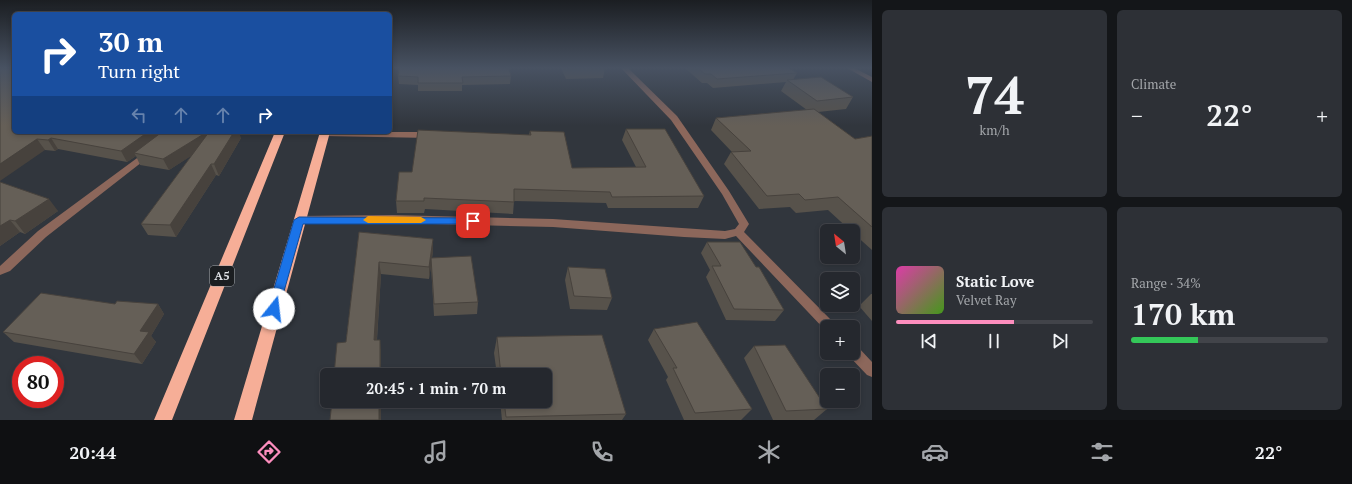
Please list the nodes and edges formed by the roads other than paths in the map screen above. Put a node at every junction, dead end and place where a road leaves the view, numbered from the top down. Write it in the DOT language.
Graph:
graph roads {
  1 [pos="644,88"];
  2 [pos="279,134"];
  3 [pos="324,134"];
  4 [pos="380,134"];
  5 [pos="436,135"];
  6 [pos="158,145"];
  7 [pos="299,220"];
  8 [pos="738,232"];
  9 [pos="0,271"];
  10 [pos="823,320"];
  11 [pos="860,358"];
  12 [pos="872,371"];
  13 [pos="163,420"];
  14 [pos="243,420"];
  1 -- 8 [label="street"];
  2 -- 13 [label="highway, A5"];
  3 -- 7 [label="highway"];
  4 -- 5 [label="street"];
  6 -- 9 [label="street"];
  7 -- 8 [label="street"];
  7 -- 14 [label="highway"];
  8 -- 10 [label="street"];
  11 -- 12 [label="street"];
}
